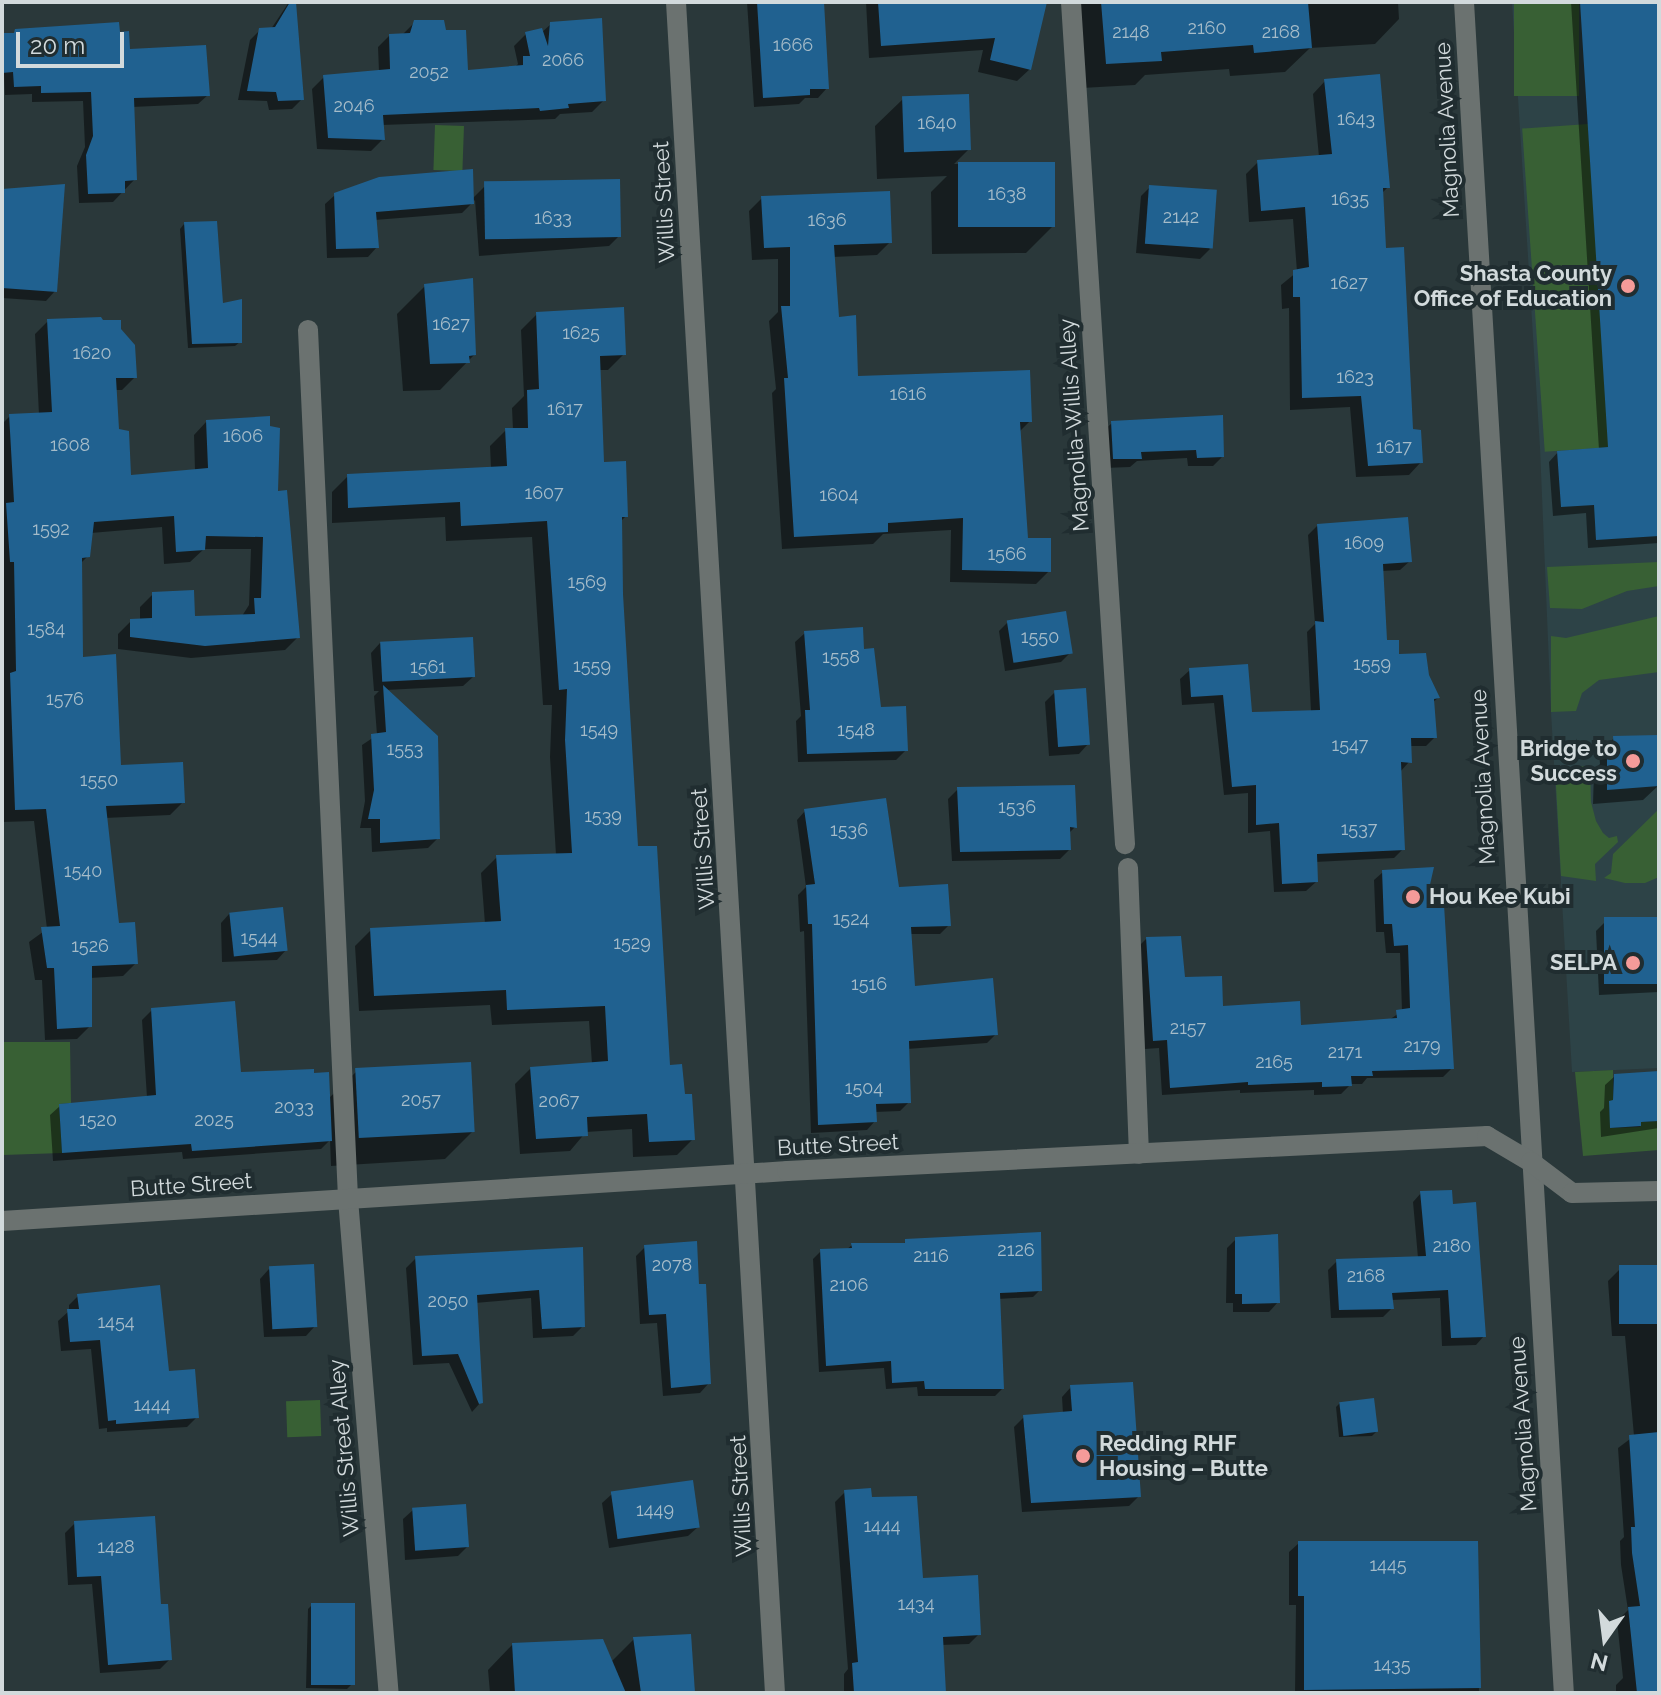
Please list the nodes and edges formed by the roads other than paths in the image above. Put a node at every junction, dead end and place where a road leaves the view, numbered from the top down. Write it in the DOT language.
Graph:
graph roads {
  1 [pos="676,2"];
  2 [pos="1071,2"];
  3 [pos="1464,2"];
  4 [pos="308,330"];
  5 [pos="1125,844"];
  6 [pos="1128,868"];
  7 [pos="1139,1154"];
  8 [pos="1531,1162"];
  9 [pos="747,1174"];
  10 [pos="1659,1191"];
  11 [pos="348,1199"];
  12 [pos="2,1221"];
  13 [pos="389,1693"];
  14 [pos="775,1693"];
  15 [pos="1564,1693"];
  1 -- 9 [label="street, Willis Street"];
  2 -- 5 [label="street, Magnolia-Willis Alley"];
  3 -- 8 [label="street, Magnolia Avenue"];
  4 -- 11 [label="street, Willis Street Alley"];
  6 -- 7 [label="street"];
  7 -- 8 [label="street, Butte Street"];
  7 -- 9 [label="street, Butte Street"];
  8 -- 10 [label="street, Butte Street"];
  8 -- 15 [label="street, Magnolia Avenue"];
  9 -- 11 [label="street, Butte Street"];
  9 -- 14 [label="street, Willis Street"];
  11 -- 12 [label="street, Butte Street"];
  11 -- 13 [label="street, Willis Street Alley"];
}
